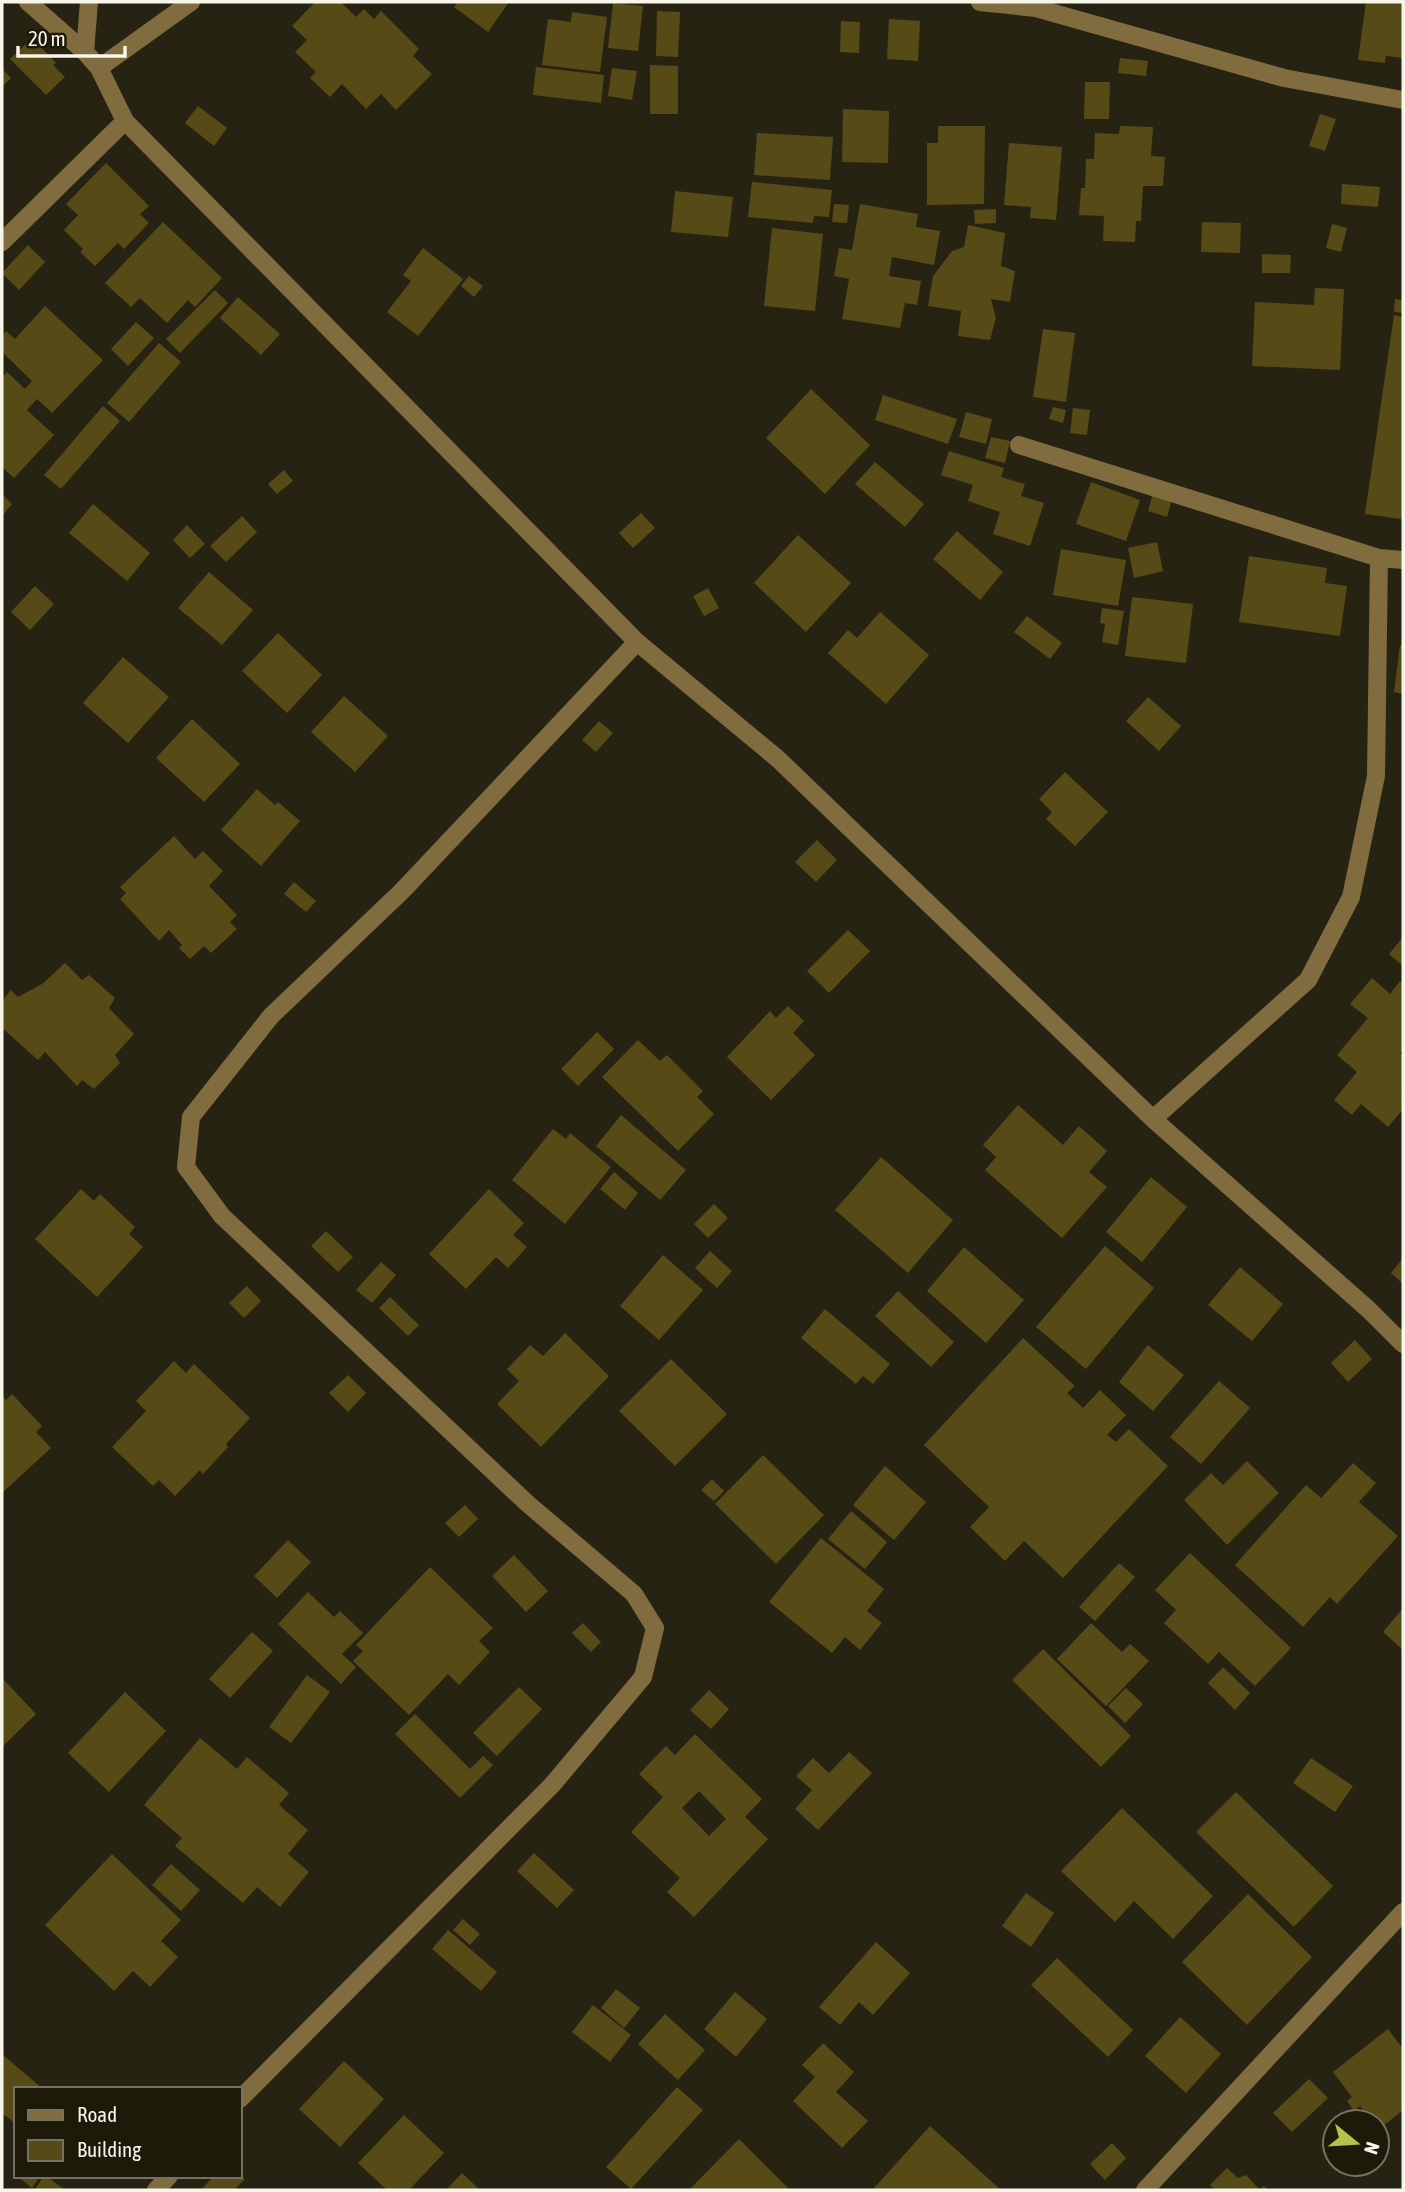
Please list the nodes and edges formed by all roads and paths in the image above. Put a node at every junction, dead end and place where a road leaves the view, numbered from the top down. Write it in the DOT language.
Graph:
graph roads {
  1 [pos="28,2"];
  2 [pos="89,2"];
  3 [pos="191,2"];
  4 [pos="980,2"];
  5 [pos="85,52"];
  6 [pos="99,68"];
  7 [pos="1403,100"];
  8 [pos="125,121"];
  9 [pos="2,242"];
  10 [pos="1019,444"];
  11 [pos="1379,558"];
  12 [pos="1403,560"];
  13 [pos="637,642"];
  14 [pos="1153,1119"];
  15 [pos="1403,1344"];
  16 [pos="1403,1912"];
  17 [pos="242,2097"];
  18 [pos="1145,2190"];
  1 -- 5 [label="street"];
  2 -- 5 [label="street"];
  3 -- 6 [label="street"];
  4 -- 7 [label="street"];
  5 -- 6 [label="street"];
  6 -- 8 [label="street"];
  8 -- 9 [label="street"];
  8 -- 13 [label="street"];
  10 -- 11 [label="street"];
  11 -- 12 [label="street"];
  11 -- 14 [label="street"];
  13 -- 14 [label="street"];
  13 -- 17 [label="street"];
  14 -- 15 [label="street"];
  16 -- 18 [label="street"];
}
